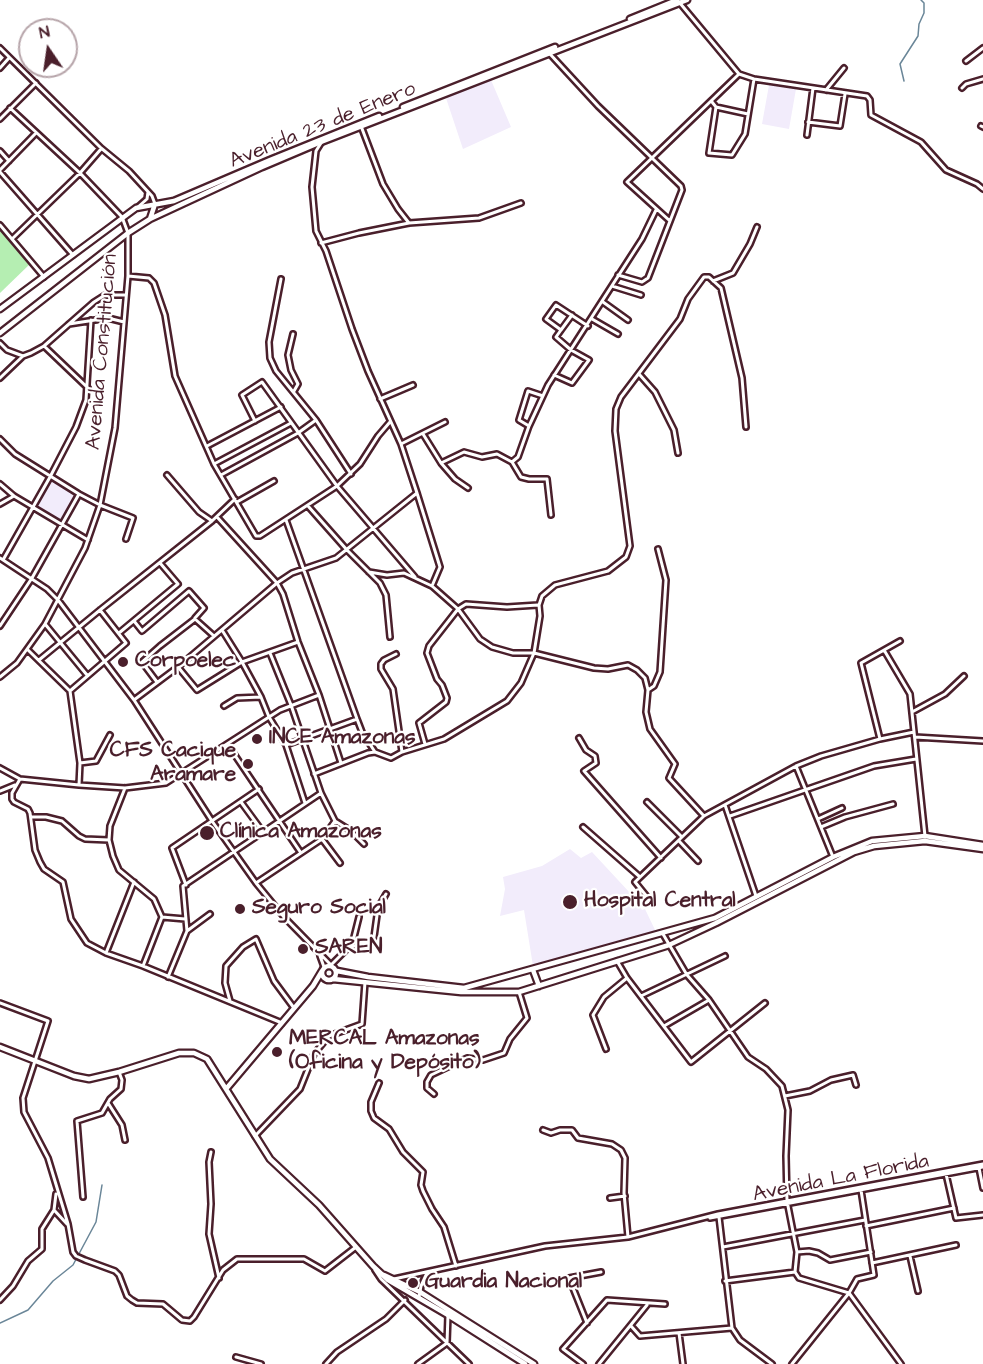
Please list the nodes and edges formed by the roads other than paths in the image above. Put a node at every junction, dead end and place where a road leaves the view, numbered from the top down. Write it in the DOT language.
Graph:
graph roads {
  1 [pos="687,0"];
  2 [pos="678,1"];
  3 [pos="0,48"];
  4 [pos="983,48"];
  5 [pos="549,53"];
  6 [pos="9,57"];
  7 [pos="966,61"];
  8 [pos="0,68"];
  9 [pos="844,68"];
  10 [pos="739,74"];
  11 [pos="754,79"];
  12 [pos="983,79"];
  13 [pos="36,83"];
  14 [pos="813,88"];
  15 [pos="962,88"];
  16 [pos="826,90"];
  17 [pos="845,94"];
  18 [pos="712,102"];
  19 [pos="716,107"];
  20 [pos="10,108"];
  21 [pos="748,114"];
  22 [pos="0,119"];
  23 [pos="808,122"];
  24 [pos="361,126"];
  25 [pos="36,133"];
  26 [pos="807,135"];
  27 [pos="321,142"];
  28 [pos="101,148"];
  29 [pos="0,152"];
  30 [pos="652,158"];
  31 [pos="9,160"];
  32 [pos="0,171"];
  33 [pos="80,173"];
  34 [pos="983,189"];
  35 [pos="148,192"];
  36 [pos="521,203"];
  37 [pos="155,204"];
  38 [pos="146,205"];
  39 [pos="138,207"];
  40 [pos="656,210"];
  41 [pos="154,212"];
  42 [pos="39,214"];
  43 [pos="122,217"];
  44 [pos="150,219"];
  45 [pos="670,221"];
  46 [pos="409,223"];
  47 [pos="0,225"];
  48 [pos="757,227"];
  49 [pos="128,233"];
  50 [pos="12,239"];
  51 [pos="321,243"];
  52 [pos="73,255"];
  53 [pos="618,275"];
  54 [pos="128,276"];
  55 [pos="44,277"];
  56 [pos="281,279"];
  57 [pos="713,281"];
  58 [pos="612,286"];
  59 [pos="641,295"];
  60 [pos="125,296"];
  61 [pos="603,302"];
  62 [pos="0,309"];
  63 [pos="572,315"];
  64 [pos="592,319"];
  65 [pos="91,320"];
  66 [pos="628,320"];
  67 [pos="124,322"];
  68 [pos="68,325"];
  69 [pos="588,326"];
  70 [pos="561,330"];
  71 [pos="0,333"];
  72 [pos="292,334"];
  73 [pos="618,334"];
  74 [pos="0,343"];
  75 [pos="44,346"];
  76 [pos="572,350"];
  77 [pos="23,356"];
  78 [pos="639,374"];
  79 [pos="554,375"];
  80 [pos="0,378"];
  81 [pos="413,385"];
  82 [pos="88,388"];
  83 [pos="294,392"];
  84 [pos="544,396"];
  85 [pos="380,399"];
  86 [pos="281,407"];
  87 [pos="316,420"];
  88 [pos="255,421"];
  89 [pos="390,422"];
  90 [pos="445,422"];
  91 [pos="291,423"];
  92 [pos="529,426"];
  93 [pos="746,427"];
  94 [pos="298,433"];
  95 [pos="423,434"];
  96 [pos="0,440"];
  97 [pos="401,444"];
  98 [pos="207,446"];
  99 [pos="678,453"];
  100 [pos="512,462"];
  101 [pos="441,463"];
  102 [pos="214,464"];
  103 [pos="351,474"];
  104 [pos="168,475"];
  105 [pos="221,475"];
  106 [pos="50,477"];
  107 [pos="274,481"];
  108 [pos="0,484"];
  109 [pos="337,486"];
  110 [pos="468,488"];
  111 [pos="417,493"];
  112 [pos="79,494"];
  113 [pos="14,496"];
  114 [pos="236,500"];
  115 [pos="0,504"];
  116 [pos="100,505"];
  117 [pos="308,506"];
  118 [pos="34,507"];
  119 [pos="551,515"];
  120 [pos="217,517"];
  121 [pos="286,520"];
  122 [pos="212,521"];
  123 [pos="62,523"];
  124 [pos="372,528"];
  125 [pos="126,539"];
  126 [pos="88,540"];
  127 [pos="658,549"];
  128 [pos="347,550"];
  129 [pos="1,559"];
  130 [pos="160,562"];
  131 [pos="302,569"];
  132 [pos="369,572"];
  133 [pos="416,577"];
  134 [pos="32,578"];
  135 [pos="277,584"];
  136 [pos="432,586"];
  137 [pos="58,600"];
  138 [pos="539,605"];
  139 [pos="458,609"];
  140 [pos="100,610"];
  141 [pos="195,619"];
  142 [pos="134,621"];
  143 [pos="45,624"];
  144 [pos="0,626"];
  145 [pos="79,627"];
  146 [pos="222,630"];
  147 [pos="119,633"];
  148 [pos="214,636"];
  149 [pos="390,637"];
  150 [pos="900,641"];
  151 [pos="298,642"];
  152 [pos="61,643"];
  153 [pos="28,650"];
  154 [pos="884,650"];
  155 [pos="270,653"];
  156 [pos="534,653"];
  157 [pos="396,654"];
  158 [pos="39,660"];
  159 [pos="105,660"];
  160 [pos="242,663"];
  161 [pos="178,667"];
  162 [pos="87,675"];
  163 [pos="964,676"];
  164 [pos="0,677"];
  165 [pos="157,682"];
  166 [pos="648,690"];
  167 [pos="70,691"];
  168 [pos="319,695"];
  169 [pos="261,697"];
  170 [pos="134,700"];
  171 [pos="291,705"];
  172 [pos="224,706"];
  173 [pos="912,711"];
  174 [pos="269,717"];
  175 [pos="357,719"];
  176 [pos="329,729"];
  177 [pos="914,734"];
  178 [pos="110,735"];
  179 [pos="579,738"];
  180 [pos="303,739"];
  181 [pos="880,739"];
  182 [pos="983,741"];
  183 [pos="425,744"];
  184 [pos="228,745"];
  185 [pos="286,745"];
  186 [pos="402,752"];
  187 [pos="375,753"];
  188 [pos="916,759"];
  189 [pos="80,763"];
  190 [pos="341,763"];
  191 [pos="796,766"];
  192 [pos="0,768"];
  193 [pos="182,773"];
  194 [pos="314,774"];
  195 [pos="20,779"];
  196 [pos="15,785"];
  197 [pos="79,785"];
  198 [pos="125,789"];
  199 [pos="259,789"];
  200 [pos="806,789"];
  201 [pos="0,791"];
  202 [pos="321,793"];
  203 [pos="242,802"];
  204 [pos="647,802"];
  205 [pos="305,803"];
  206 [pos="893,804"];
  207 [pos="725,805"];
  208 [pos="842,808"];
  209 [pos="704,816"];
  210 [pos="730,816"];
  211 [pos="32,817"];
  212 [pos="818,819"];
  213 [pos="212,821"];
  214 [pos="278,821"];
  215 [pos="335,821"];
  216 [pos="584,827"];
  217 [pos="821,827"];
  218 [pos="262,832"];
  219 [pos="682,837"];
  220 [pos="925,838"];
  221 [pos="322,839"];
  222 [pos="109,840"];
  223 [pos="679,841"];
  224 [pos="364,844"];
  225 [pos="983,845"];
  226 [pos="983,849"];
  227 [pos="232,852"];
  228 [pos="301,853"];
  229 [pos="661,858"];
  230 [pos="834,859"];
  231 [pos="698,861"];
  232 [pos="340,863"];
  233 [pos="640,877"];
  234 [pos="134,882"];
  235 [pos="256,883"];
  236 [pos="186,885"];
  237 [pos="386,894"];
  238 [pos="757,899"];
  239 [pos="653,904"];
  240 [pos="210,914"];
  241 [pos="162,917"];
  242 [pos="358,917"];
  243 [pos="185,920"];
  244 [pos="187,931"];
  245 [pos="663,934"];
  246 [pos="669,945"];
  247 [pos="349,947"];
  248 [pos="106,953"];
  249 [pos="319,954"];
  250 [pos="725,956"];
  251 [pos="617,961"];
  252 [pos="331,965"];
  253 [pos="143,966"];
  254 [pos="323,969"];
  255 [pos="534,970"];
  256 [pos="337,971"];
  257 [pos="687,975"];
  258 [pos="168,977"];
  259 [pos="627,978"];
  260 [pos="332,979"];
  261 [pos="365,982"];
  262 [pos="313,986"];
  263 [pos="539,986"];
  264 [pos="519,992"];
  265 [pos="641,996"];
  266 [pos="709,1000"];
  267 [pos="230,1001"];
  268 [pos="0,1003"];
  269 [pos="765,1003"];
  270 [pos="294,1008"];
  271 [pos="282,1023"];
  272 [pos="664,1026"];
  273 [pos="730,1032"];
  274 [pos="0,1047"];
  275 [pos="606,1049"];
  276 [pos="35,1061"];
  277 [pos="119,1072"];
  278 [pos="379,1083"];
  279 [pos="856,1085"];
  280 [pos="226,1089"];
  281 [pos="434,1094"];
  282 [pos="785,1096"];
  283 [pos="108,1103"];
  284 [pos="543,1130"];
  285 [pos="255,1136"];
  286 [pos="125,1140"];
  287 [pos="211,1152"];
  288 [pos="982,1167"];
  289 [pos="946,1174"];
  290 [pos="860,1188"];
  291 [pos="983,1188"];
  292 [pos="57,1192"];
  293 [pos="625,1196"];
  294 [pos="83,1197"];
  295 [pos="609,1198"];
  296 [pos="787,1202"];
  297 [pos="954,1208"];
  298 [pos="54,1210"];
  299 [pos="983,1215"];
  300 [pos="718,1216"];
  301 [pos="865,1220"];
  302 [pos="68,1224"];
  303 [pos="867,1226"];
  304 [pos="794,1234"];
  305 [pos="628,1237"];
  306 [pos="956,1245"];
  307 [pos="356,1246"];
  308 [pos="723,1247"];
  309 [pos="797,1252"];
  310 [pos="871,1252"];
  311 [pos="910,1256"];
  312 [pos="872,1263"];
  313 [pos="373,1266"];
  314 [pos="456,1266"];
  315 [pos="601,1272"];
  316 [pos="795,1272"];
  317 [pos="427,1273"];
  318 [pos="381,1274"];
  319 [pos="219,1278"];
  320 [pos="394,1279"];
  321 [pos="388,1280"];
  322 [pos="725,1281"];
  323 [pos="918,1291"];
  324 [pos="849,1293"];
  325 [pos="419,1295"];
  326 [pos="0,1300"];
  327 [pos="405,1300"];
  328 [pos="648,1304"];
  329 [pos="665,1304"];
  330 [pos="448,1315"];
  331 [pos="587,1323"];
  332 [pos="631,1326"];
  333 [pos="732,1328"];
  334 [pos="679,1333"];
  335 [pos="447,1343"];
  336 [pos="236,1357"];
  337 [pos="261,1364"];
  338 [pos="326,1364"];
  339 [pos="418,1364"];
  340 [pos="469,1364"];
  341 [pos="525,1364"];
  342 [pos="534,1364"];
  343 [pos="583,1364"];
  344 [pos="598,1364"];
  345 [pos="683,1364"];
  346 [pos="772,1364"];
  347 [pos="792,1364"];
  348 [pos="901,1364"];
  1 -- 2 [label="main road, Avenida 23 de Enero"];
  2 -- 5 [label="main road, Avenida 23 de Enero"];
  2 -- 10 [label="street"];
  2 -- 37 [label="main road, Avenida 23 de Enero"];
  3 -- 6 [label="street"];
  4 -- 7 [label="street"];
  5 -- 24 [label="main road, Avenida 23 de Enero"];
  5 -- 30 [label="street"];
  6 -- 8 [label="street"];
  6 -- 13 [label="street"];
  9 -- 16 [label="street"];
  10 -- 11 [label="street"];
  10 -- 18 [label="street"];
  11 -- 14 [label="street"];
  11 -- 21 [label="street"];
  12 -- 15 [label="street"];
  13 -- 20 [label="street"];
  13 -- 28 [label="street"];
  14 -- 16 [label="street"];
  14 -- 23 [label="street"];
  16 -- 17 [label="street"];
  17 -- 23 [label="street"];
  17 -- 34 [label="street"];
  18 -- 19 [label="street"];
  18 -- 30 [label="street"];
  19 -- 21 [label="street"];
  19 -- 21 [label="street"];
  20 -- 22 [label="street"];
  20 -- 25 [label="street"];
  23 -- 26 [label="street"];
  24 -- 27 [label="main road, Avenida 23 de Enero"];
  24 -- 46 [label="street"];
  25 -- 31 [label="street"];
  25 -- 33 [label="street"];
  27 -- 44 [label="main road, Avenida 23 de Enero"];
  27 -- 51 [label="street"];
  28 -- 33 [label="street"];
  28 -- 35 [label="street"];
  29 -- 31 [label="street"];
  30 -- 40 [label="street"];
  30 -- 45 [label="street"];
  31 -- 32 [label="street"];
  32 -- 42 [label="street"];
  33 -- 42 [label="street"];
  33 -- 43 [label="street"];
  35 -- 37 [label="street"];
  35 -- 39 [label="street"];
  36 -- 46 [label="street"];
  37 -- 38 [label="main road, Avenida 23 de Enero"];
  37 -- 41 [label="main road"];
  38 -- 39 [label="main road, Avenida 23 de Enero"];
  38 -- 41 [label="main road"];
  39 -- 43 [label="main road, Avenida 23 de Enero"];
  40 -- 45 [label="street"];
  40 -- 53 [label="street"];
  41 -- 44 [label="main road"];
  42 -- 50 [label="street"];
  42 -- 52 [label="street"];
  43 -- 49 [label="street, Avenida Constitución"];
  43 -- 52 [label="main road, Avenida 23 de Enero"];
  44 -- 49 [label="main road, Avenida 23 de Enero"];
  45 -- 53 [label="street"];
  46 -- 51 [label="street"];
  47 -- 50 [label="street"];
  48 -- 57 [label="street"];
  49 -- 54 [label="street, Avenida Constitución"];
  49 -- 71 [label="main road, Avenida 23 de Enero"];
  50 -- 55 [label="street"];
  51 -- 85 [label="street"];
  52 -- 55 [label="main road, Avenida 23 de Enero"];
  53 -- 58 [label="street"];
  54 -- 60 [label="street, Avenida Constitución"];
  54 -- 98 [label="street"];
  55 -- 62 [label="main road, Avenida 23 de Enero"];
  56 -- 83 [label="street"];
  57 -- 78 [label="street"];
  57 -- 93 [label="street"];
  58 -- 59 [label="street"];
  58 -- 61 [label="street"];
  60 -- 67 [label="street, Avenida Constitución"];
  60 -- 68 [label="street"];
  61 -- 64 [label="street"];
  61 -- 66 [label="street"];
  63 -- 69 [label="street"];
  63 -- 70 [label="street"];
  63 -- 70 [label="street"];
  64 -- 69 [label="street"];
  64 -- 73 [label="street"];
  65 -- 67 [label="street"];
  65 -- 68 [label="street"];
  65 -- 82 [label="street"];
  67 -- 116 [label="street, Avenida Constitución"];
  68 -- 75 [label="street"];
  69 -- 76 [label="street"];
  70 -- 76 [label="street"];
  72 -- 83 [label="street"];
  74 -- 77 [label="street"];
  75 -- 77 [label="street"];
  75 -- 82 [label="street"];
  76 -- 79 [label="street"];
  76 -- 79 [label="street"];
  77 -- 80 [label="street"];
  78 -- 99 [label="street"];
  78 -- 138 [label="street"];
  79 -- 84 [label="street"];
  81 -- 85 [label="street"];
  82 -- 106 [label="street"];
  83 -- 87 [label="street"];
  84 -- 92 [label="street"];
  84 -- 92 [label="street"];
  85 -- 89 [label="street"];
  86 -- 88 [label="street"];
  86 -- 88 [label="street"];
  86 -- 91 [label="street"];
  87 -- 94 [label="street"];
  87 -- 103 [label="street"];
  88 -- 98 [label="street"];
  89 -- 97 [label="street"];
  89 -- 103 [label="street"];
  90 -- 95 [label="street"];
  91 -- 94 [label="street"];
  91 -- 102 [label="street"];
  92 -- 100 [label="street"];
  94 -- 105 [label="street"];
  94 -- 109 [label="street"];
  95 -- 97 [label="street"];
  95 -- 101 [label="street"];
  96 -- 106 [label="street"];
  97 -- 111 [label="street"];
  98 -- 102 [label="street"];
  100 -- 101 [label="street"];
  100 -- 119 [label="street"];
  101 -- 110 [label="street"];
  102 -- 105 [label="street"];
  103 -- 109 [label="street"];
  104 -- 122 [label="street"];
  105 -- 114 [label="street"];
  106 -- 112 [label="street"];
  106 -- 118 [label="street"];
  107 -- 114 [label="street"];
  108 -- 113 [label="street"];
  109 -- 117 [label="street"];
  109 -- 124 [label="street"];
  111 -- 124 [label="street"];
  111 -- 136 [label="street"];
  112 -- 116 [label="street"];
  112 -- 123 [label="street"];
  113 -- 115 [label="street"];
  113 -- 118 [label="street"];
  114 -- 120 [label="street"];
  114 -- 121 [label="street"];
  116 -- 125 [label="street"];
  116 -- 126 [label="street, Avenida Constitución"];
  117 -- 121 [label="street"];
  117 -- 128 [label="street"];
  118 -- 123 [label="street"];
  118 -- 129 [label="street"];
  120 -- 122 [label="street"];
  120 -- 135 [label="street"];
  121 -- 131 [label="street"];
  122 -- 130 [label="street"];
  123 -- 126 [label="street"];
  123 -- 134 [label="street"];
  124 -- 128 [label="street"];
  124 -- 133 [label="street"];
  126 -- 137 [label="street, Avenida Constitución"];
  127 -- 166 [label="street"];
  128 -- 131 [label="street"];
  128 -- 132 [label="street"];
  129 -- 134 [label="street"];
  130 -- 140 [label="street"];
  130 -- 142 [label="street"];
  131 -- 135 [label="street"];
  131 -- 175 [label="street"];
  132 -- 133 [label="street"];
  132 -- 149 [label="street"];
  133 -- 136 [label="street"];
  134 -- 137 [label="street"];
  134 -- 144 [label="street"];
  135 -- 146 [label="street"];
  135 -- 151 [label="street"];
  136 -- 139 [label="street"];
  137 -- 143 [label="street, Avenida Constitución"];
  137 -- 145 [label="street"];
  138 -- 139 [label="street"];
  138 -- 156 [label="street"];
  139 -- 156 [label="street"];
  139 -- 183 [label="street"];
  140 -- 145 [label="street"];
  140 -- 147 [label="street"];
  141 -- 142 [label="street"];
  141 -- 148 [label="street"];
  141 -- 165 [label="street"];
  142 -- 147 [label="street"];
  143 -- 152 [label="street"];
  143 -- 153 [label="street, Avenida Constitución"];
  145 -- 152 [label="street"];
  145 -- 159 [label="street"];
  146 -- 148 [label="street"];
  146 -- 160 [label="street"];
  147 -- 159 [label="street"];
  148 -- 161 [label="street"];
  150 -- 154 [label="street"];
  151 -- 155 [label="street"];
  151 -- 168 [label="street"];
  152 -- 158 [label="street"];
  152 -- 162 [label="street"];
  153 -- 158 [label="street"];
  153 -- 164 [label="street, Avenida Constitución"];
  154 -- 173 [label="street"];
  154 -- 181 [label="street"];
  155 -- 160 [label="street"];
  155 -- 171 [label="street"];
  156 -- 166 [label="street"];
  156 -- 183 [label="street"];
  157 -- 186 [label="street"];
  158 -- 167 [label="street"];
  159 -- 162 [label="street"];
  159 -- 170 [label="street"];
  160 -- 161 [label="street"];
  160 -- 169 [label="street"];
  161 -- 165 [label="street"];
  162 -- 167 [label="street"];
  163 -- 173 [label="street"];
  165 -- 170 [label="street"];
  166 -- 209 [label="street"];
  167 -- 189 [label="street"];
  168 -- 171 [label="street"];
  168 -- 176 [label="street"];
  169 -- 172 [label="street"];
  169 -- 174 [label="street"];
  170 -- 193 [label="street"];
  171 -- 174 [label="street"];
  171 -- 180 [label="street"];
  173 -- 177 [label="street"];
  174 -- 184 [label="street"];
  174 -- 185 [label="street"];
  175 -- 176 [label="street"];
  175 -- 187 [label="street"];
  176 -- 180 [label="street"];
  176 -- 190 [label="street"];
  177 -- 181 [label="street"];
  177 -- 182 [label="street"];
  177 -- 188 [label="street"];
  178 -- 189 [label="street"];
  179 -- 229 [label="street"];
  180 -- 185 [label="street"];
  180 -- 194 [label="street"];
  181 -- 191 [label="street"];
  183 -- 186 [label="street"];
  184 -- 193 [label="street"];
  184 -- 199 [label="street"];
  185 -- 205 [label="street"];
  186 -- 187 [label="street"];
  187 -- 190 [label="street"];
  188 -- 200 [label="street"];
  188 -- 220 [label="street"];
  189 -- 197 [label="street"];
  190 -- 194 [label="street"];
  191 -- 200 [label="street"];
  191 -- 207 [label="street"];
  192 -- 195 [label="street"];
  193 -- 198 [label="street"];
  193 -- 213 [label="street"];
  194 -- 202 [label="street"];
  195 -- 196 [label="street"];
  195 -- 197 [label="street"];
  196 -- 201 [label="street"];
  196 -- 211 [label="street"];
  197 -- 198 [label="street"];
  198 -- 222 [label="street"];
  199 -- 203 [label="street"];
  199 -- 214 [label="street"];
  200 -- 210 [label="street"];
  200 -- 212 [label="street"];
  202 -- 205 [label="street"];
  202 -- 215 [label="street"];
  203 -- 213 [label="street"];
  203 -- 218 [label="street"];
  204 -- 219 [label="street"];
  205 -- 214 [label="street"];
  206 -- 217 [label="street"];
  207 -- 209 [label="street"];
  207 -- 210 [label="street"];
  208 -- 212 [label="street"];
  209 -- 219 [label="street"];
  210 -- 238 [label="street"];
  211 -- 222 [label="street"];
  211 -- 248 [label="street"];
  212 -- 217 [label="street"];
  213 -- 227 [label="street"];
  213 -- 236 [label="street"];
  214 -- 218 [label="street"];
  214 -- 228 [label="street"];
  215 -- 221 [label="street"];
  215 -- 224 [label="street"];
  216 -- 233 [label="street"];
  217 -- 230 [label="street"];
  218 -- 227 [label="street"];
  219 -- 223 [label="street"];
  220 -- 225 [label="main road"];
  220 -- 226 [label="main road"];
  220 -- 230 [label="main road"];
  221 -- 228 [label="street"];
  221 -- 232 [label="street"];
  222 -- 234 [label="street"];
  223 -- 229 [label="street"];
  223 -- 231 [label="street"];
  227 -- 235 [label="street"];
  227 -- 236 [label="street"];
  228 -- 235 [label="street"];
  229 -- 233 [label="street"];
  230 -- 238 [label="main road"];
  233 -- 239 [label="street"];
  234 -- 241 [label="street"];
  234 -- 248 [label="street"];
  235 -- 249 [label="street"];
  236 -- 243 [label="street"];
  237 -- 247 [label="street"];
  238 -- 245 [label="main road"];
  238 -- 246 [label="main road"];
  240 -- 244 [label="street"];
  241 -- 243 [label="street"];
  241 -- 253 [label="street"];
  242 -- 247 [label="street"];
  243 -- 244 [label="street"];
  244 -- 258 [label="street"];
  245 -- 246 [label="street"];
  245 -- 255 [label="main road"];
  246 -- 251 [label="main road"];
  246 -- 257 [label="street"];
  247 -- 252 [label="street"];
  248 -- 253 [label="street"];
  249 -- 252 [label="street"];
  249 -- 254 [label="street"];
  250 -- 257 [label="street"];
  251 -- 259 [label="street"];
  251 -- 263 [label="main road"];
  252 -- 254 [label="main road"];
  252 -- 256 [label="main road"];
  253 -- 258 [label="street"];
  254 -- 260 [label="main road"];
  254 -- 262 [label="main road"];
  255 -- 256 [label="main road"];
  255 -- 263 [label="main road"];
  256 -- 260 [label="main road"];
  257 -- 265 [label="street"];
  257 -- 266 [label="street"];
  258 -- 267 [label="street"];
  259 -- 265 [label="street"];
  259 -- 275 [label="street"];
  260 -- 261 [label="main road"];
  260 -- 262 [label="main road"];
  261 -- 264 [label="main road"];
  261 -- 285 [label="street"];
  262 -- 270 [label="main road"];
  263 -- 264 [label="main road"];
  264 -- 281 [label="street"];
  265 -- 272 [label="street"];
  266 -- 272 [label="street"];
  266 -- 273 [label="street"];
  267 -- 270 [label="street"];
  267 -- 271 [label="street"];
  268 -- 276 [label="street"];
  269 -- 273 [label="street"];
  270 -- 271 [label="main road"];
  271 -- 280 [label="main road"];
  272 -- 273 [label="street"];
  273 -- 282 [label="street"];
  274 -- 276 [label="main road"];
  276 -- 277 [label="main road"];
  276 -- 292 [label="street"];
  277 -- 280 [label="main road"];
  277 -- 283 [label="street"];
  278 -- 314 [label="street"];
  279 -- 282 [label="street"];
  280 -- 285 [label="main road"];
  282 -- 296 [label="street"];
  283 -- 286 [label="street"];
  283 -- 294 [label="street"];
  284 -- 293 [label="street"];
  285 -- 307 [label="main road"];
  287 -- 319 [label="street"];
  288 -- 289 [label="street, Avenida La Florida"];
  288 -- 290 [label="street"];
  288 -- 291 [label="street"];
  289 -- 290 [label="street, Avenida La Florida"];
  289 -- 297 [label="street"];
  290 -- 296 [label="street, Avenida La Florida"];
  290 -- 301 [label="street"];
  292 -- 298 [label="street"];
  292 -- 302 [label="street"];
  293 -- 295 [label="street"];
  293 -- 305 [label="street"];
  296 -- 300 [label="street, Avenida La Florida"];
  296 -- 304 [label="street"];
  297 -- 299 [label="street"];
  297 -- 303 [label="street"];
  298 -- 302 [label="street"];
  298 -- 326 [label="street"];
  300 -- 305 [label="street, Avenida La Florida"];
  300 -- 308 [label="street"];
  301 -- 303 [label="street"];
  301 -- 304 [label="street"];
  302 -- 319 [label="street"];
  303 -- 310 [label="street"];
  304 -- 308 [label="street"];
  304 -- 309 [label="street"];
  305 -- 314 [label="street, Avenida La Florida"];
  306 -- 311 [label="street"];
  307 -- 313 [label="main road"];
  307 -- 319 [label="street"];
  308 -- 322 [label="street"];
  309 -- 310 [label="street"];
  309 -- 316 [label="street"];
  310 -- 312 [label="street"];
  311 -- 312 [label="street"];
  311 -- 323 [label="street"];
  312 -- 324 [label="street"];
  313 -- 318 [label="main road"];
  313 -- 327 [label="street"];
  314 -- 317 [label="street, Avenida La Florida"];
  315 -- 331 [label="street"];
  316 -- 322 [label="street"];
  316 -- 324 [label="street"];
  317 -- 320 [label="street, Avenida La Florida"];
  317 -- 325 [label="street"];
  318 -- 320 [label="main road"];
  318 -- 321 [label="main road"];
  320 -- 321 [label="street, Avenida La Florida"];
  320 -- 325 [label="main road"];
  321 -- 325 [label="main road"];
  322 -- 333 [label="street"];
  324 -- 347 [label="street"];
  324 -- 348 [label="street"];
  325 -- 330 [label="main road"];
  325 -- 342 [label="main road"];
  327 -- 335 [label="street"];
  327 -- 338 [label="street"];
  328 -- 329 [label="street"];
  328 -- 331 [label="street"];
  328 -- 332 [label="street"];
  330 -- 335 [label="street"];
  330 -- 341 [label="main road"];
  331 -- 343 [label="street"];
  332 -- 334 [label="street"];
  332 -- 344 [label="street"];
  333 -- 334 [label="street"];
  333 -- 346 [label="street"];
  334 -- 345 [label="street"];
  335 -- 339 [label="street"];
  335 -- 340 [label="street"];
  336 -- 337 [label="street"];
}
